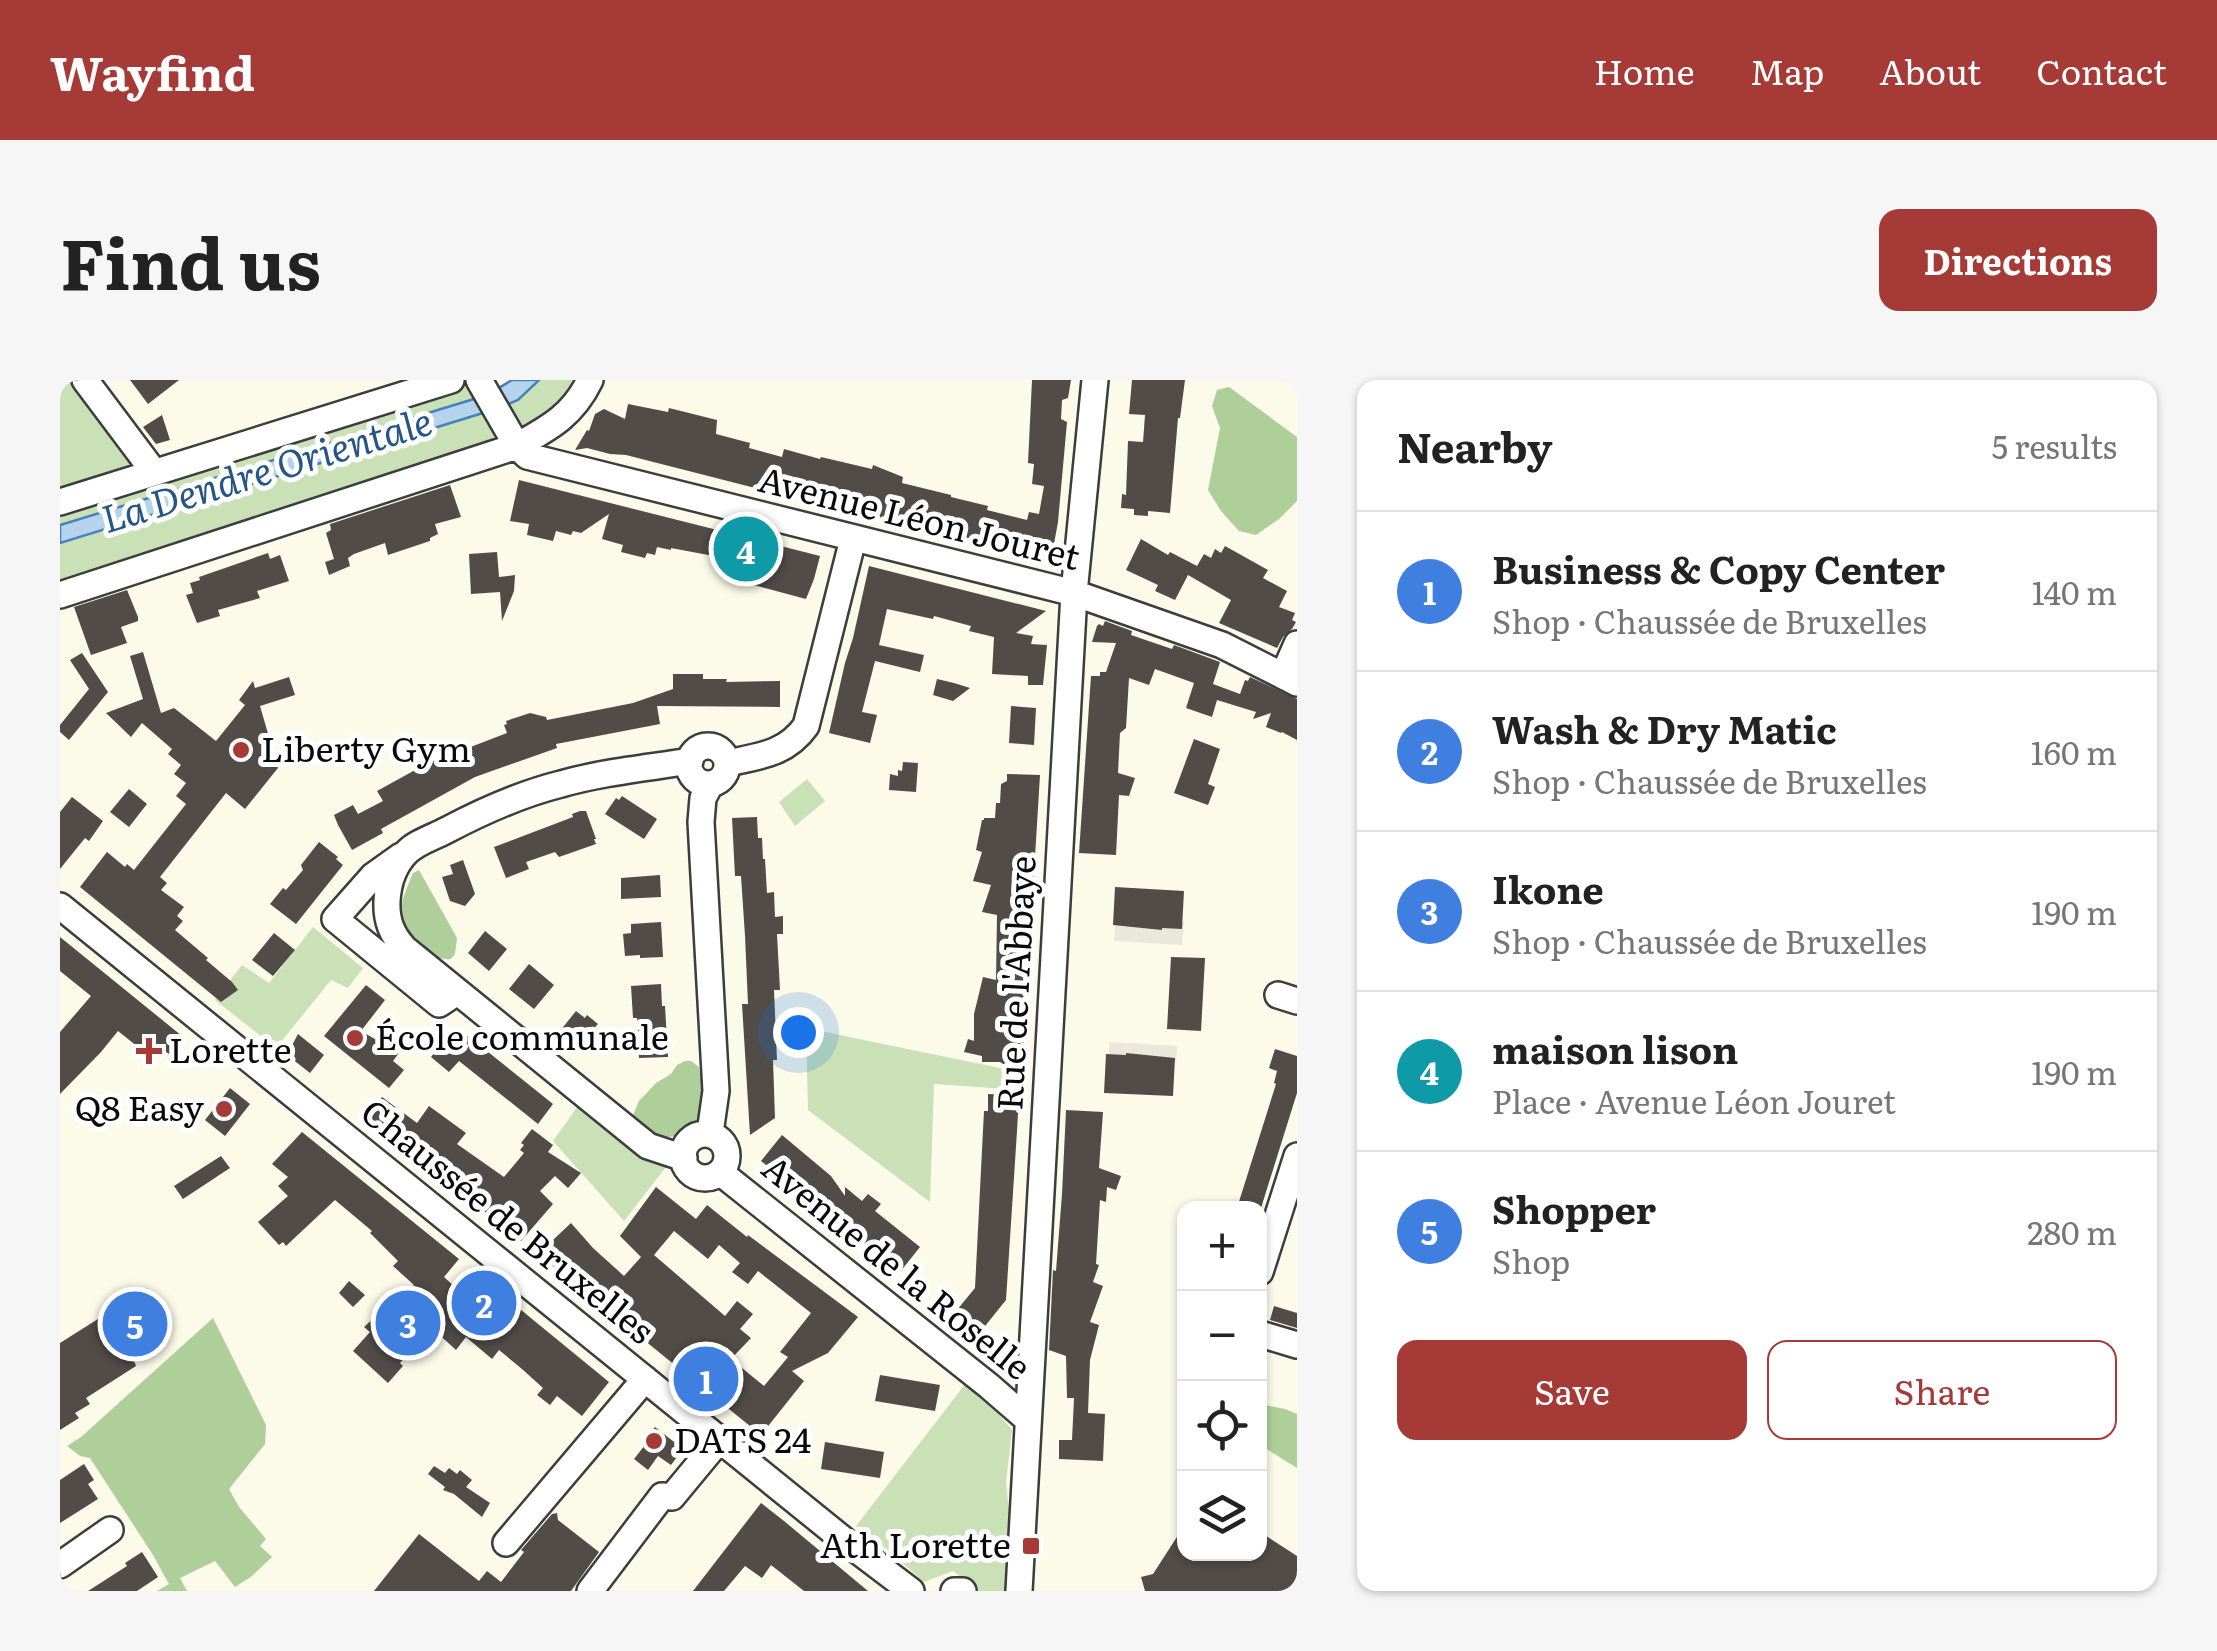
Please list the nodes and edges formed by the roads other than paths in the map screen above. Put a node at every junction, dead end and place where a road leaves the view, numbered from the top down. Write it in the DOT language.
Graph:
graph roads {
  1 [pos="86,380"];
  2 [pos="452,380"];
  3 [pos="479,380"];
  4 [pos="590,380"];
  5 [pos="1096,380"];
  6 [pos="518,446"];
  7 [pos="154,472"];
  8 [pos="60,502"];
  9 [pos="853,539"];
  10 [pos="1074,593"];
  11 [pos="60,595"];
  12 [pos="1297,644"];
  13 [pos="1290,679"];
  14 [pos="690,761"];
  15 [pos="728,764"];
  16 [pos="710,784"];
  17 [pos="409,850"];
  18 [pos="60,906"];
  19 [pos="456,992"];
  20 [pos="710,1133"];
  21 [pos="1297,1156"];
  22 [pos="684,1158"];
  23 [pos="720,1173"];
  24 [pos="1288,1215"];
  25 [pos="1267,1258"];
  26 [pos="1267,1336"];
  27 [pos="1297,1345"];
  28 [pos="645,1379"];
  29 [pos="1026,1418"];
  30 [pos="720,1439"];
  31 [pos="110,1530"];
  32 [pos="506,1543"];
  33 [pos="60,1565"];
  34 [pos="590,1591"];
  35 [pos="911,1591"];
  36 [pos="954,1591"];
  37 [pos="962,1591"];
  38 [pos="1018,1591"];
  1 -- 7 [label="street"];
  2 -- 7 [label="street"];
  3 -- 6 [label="street"];
  4 -- 6 [label="street"];
  5 -- 10 [label="street, Rue de l'Abbaye"];
  6 -- 9 [label="street, Avenue Léon Jouret"];
  6 -- 11 [label="street"];
  7 -- 8 [label="street"];
  9 -- 10 [label="street, Avenue Léon Jouret"];
  9 -- 15 [label="street"];
  10 -- 13 [label="street, Avenue Léon Jouret"];
  10 -- 29 [label="street, Rue de l'Abbaye"];
  12 -- 13 [label="street"];
  14 -- 15 [label="street"];
  14 -- 16 [label="street"];
  14 -- 17 [label="street"];
  15 -- 16 [label="street"];
  16 -- 20 [label="street, Avenue de la Roselle"];
  17 -- 19 [label="street"];
  17 -- 19 [label="street"];
  18 -- 28 [label="street, Chaussée de Bruxelles"];
  19 -- 22 [label="street"];
  20 -- 22 [label="street"];
  20 -- 23 [label="street, Avenue de la Roselle"];
  21 -- 24 [label="street"];
  22 -- 23 [label="street, Avenue de la Roselle"];
  23 -- 29 [label="street, Avenue de la Roselle"];
  24 -- 25 [label="street"];
  26 -- 27 [label="street"];
  28 -- 30 [label="street, Chaussée de Bruxelles"];
  28 -- 32 [label="street"];
  29 -- 38 [label="street, Rue de l'Abbaye"];
  30 -- 34 [label="street"];
  30 -- 35 [label="street, Chaussée de Bruxelles"];
  31 -- 33 [label="street"];
  36 -- 37 [label="street"];
}
